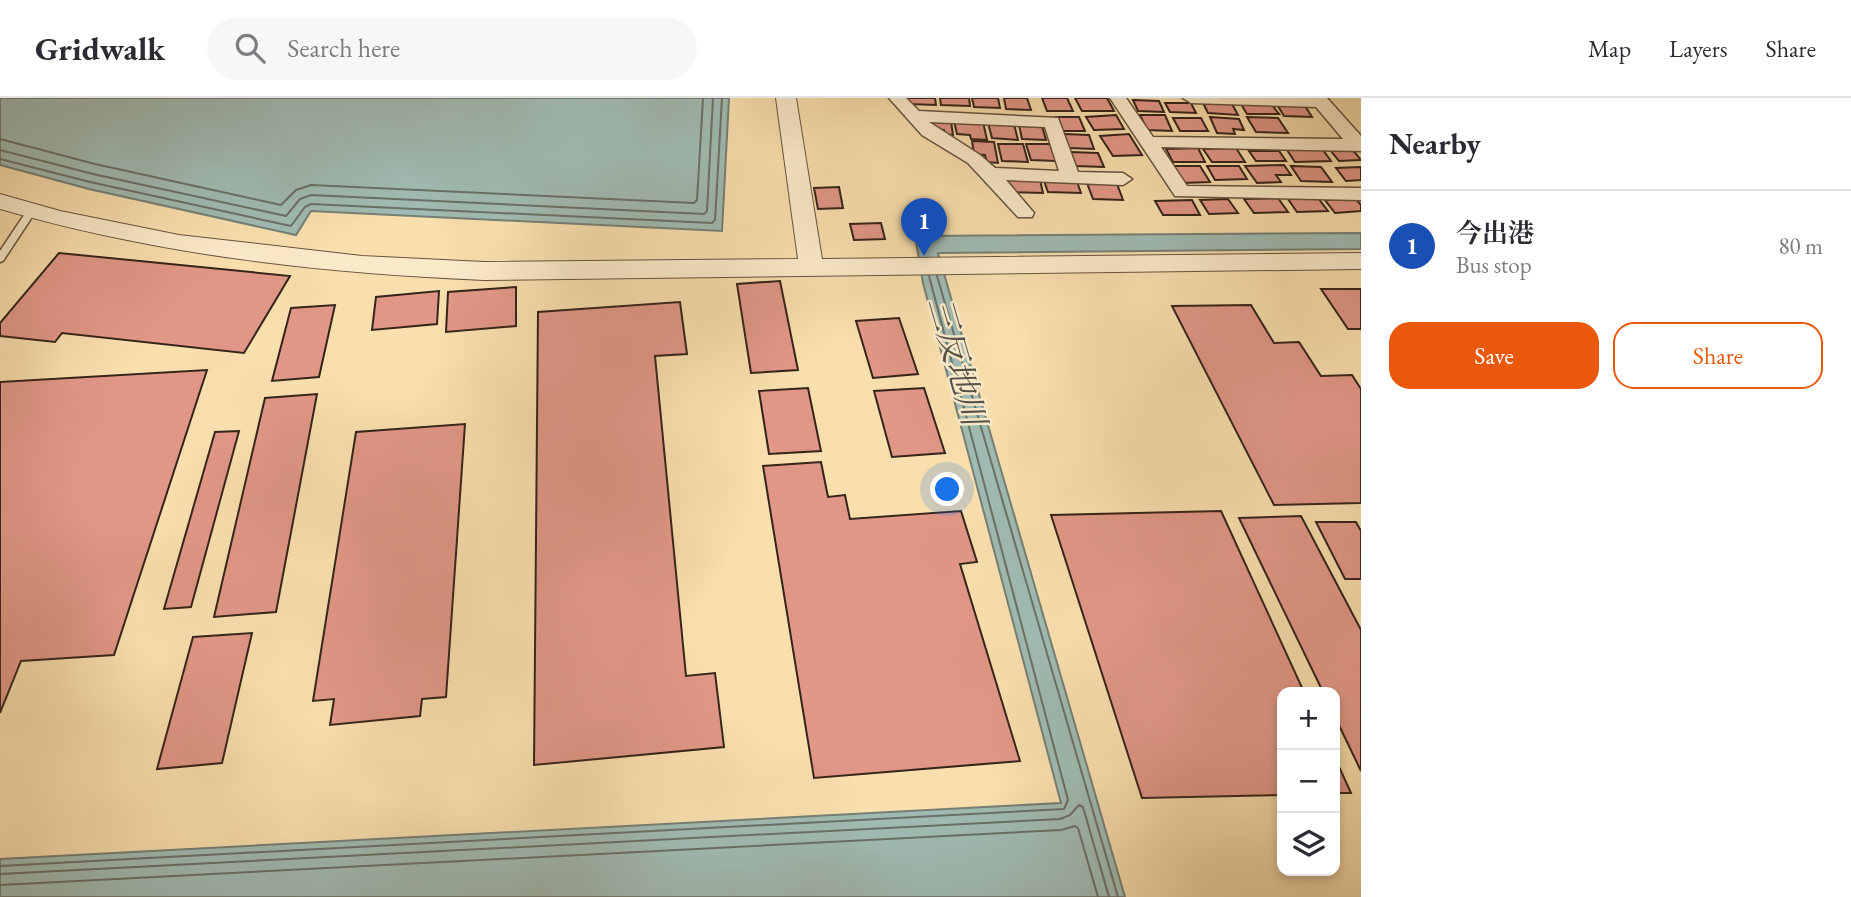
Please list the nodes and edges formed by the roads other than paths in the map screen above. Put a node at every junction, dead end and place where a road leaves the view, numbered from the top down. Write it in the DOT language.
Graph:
graph roads {
  1 [pos="786,98"];
  2 [pos="897,98"];
  3 [pos="1118,98"];
  4 [pos="1191,98"];
  5 [pos="1319,100"];
  6 [pos="914,116"];
  7 [pos="1147,142"];
  8 [pos="1360,145"];
  9 [pos="990,174"];
  10 [pos="1070,176"];
  11 [pos="1123,179"];
  12 [pos="1361,194"];
  13 [pos="0,201"];
  14 [pos="31,211"];
  15 [pos="1025,213"];
  16 [pos="0,259"];
  17 [pos="1361,261"];
  18 [pos="811,268"];
  1 -- 18 [label="street"];
  2 -- 6 [label="street"];
  3 -- 7 [label="street"];
  4 -- 5 [label="street"];
  5 -- 8 [label="street"];
  6 -- 9 [label="street"];
  6 -- 10 [label="street"];
  7 -- 8 [label="street"];
  7 -- 12 [label="street"];
  9 -- 10 [label="street"];
  9 -- 15 [label="street"];
  10 -- 11 [label="street"];
  13 -- 14 [label="street"];
  14 -- 16 [label="lane"];
  14 -- 18 [label="street"];
  17 -- 18 [label="street"];
}
